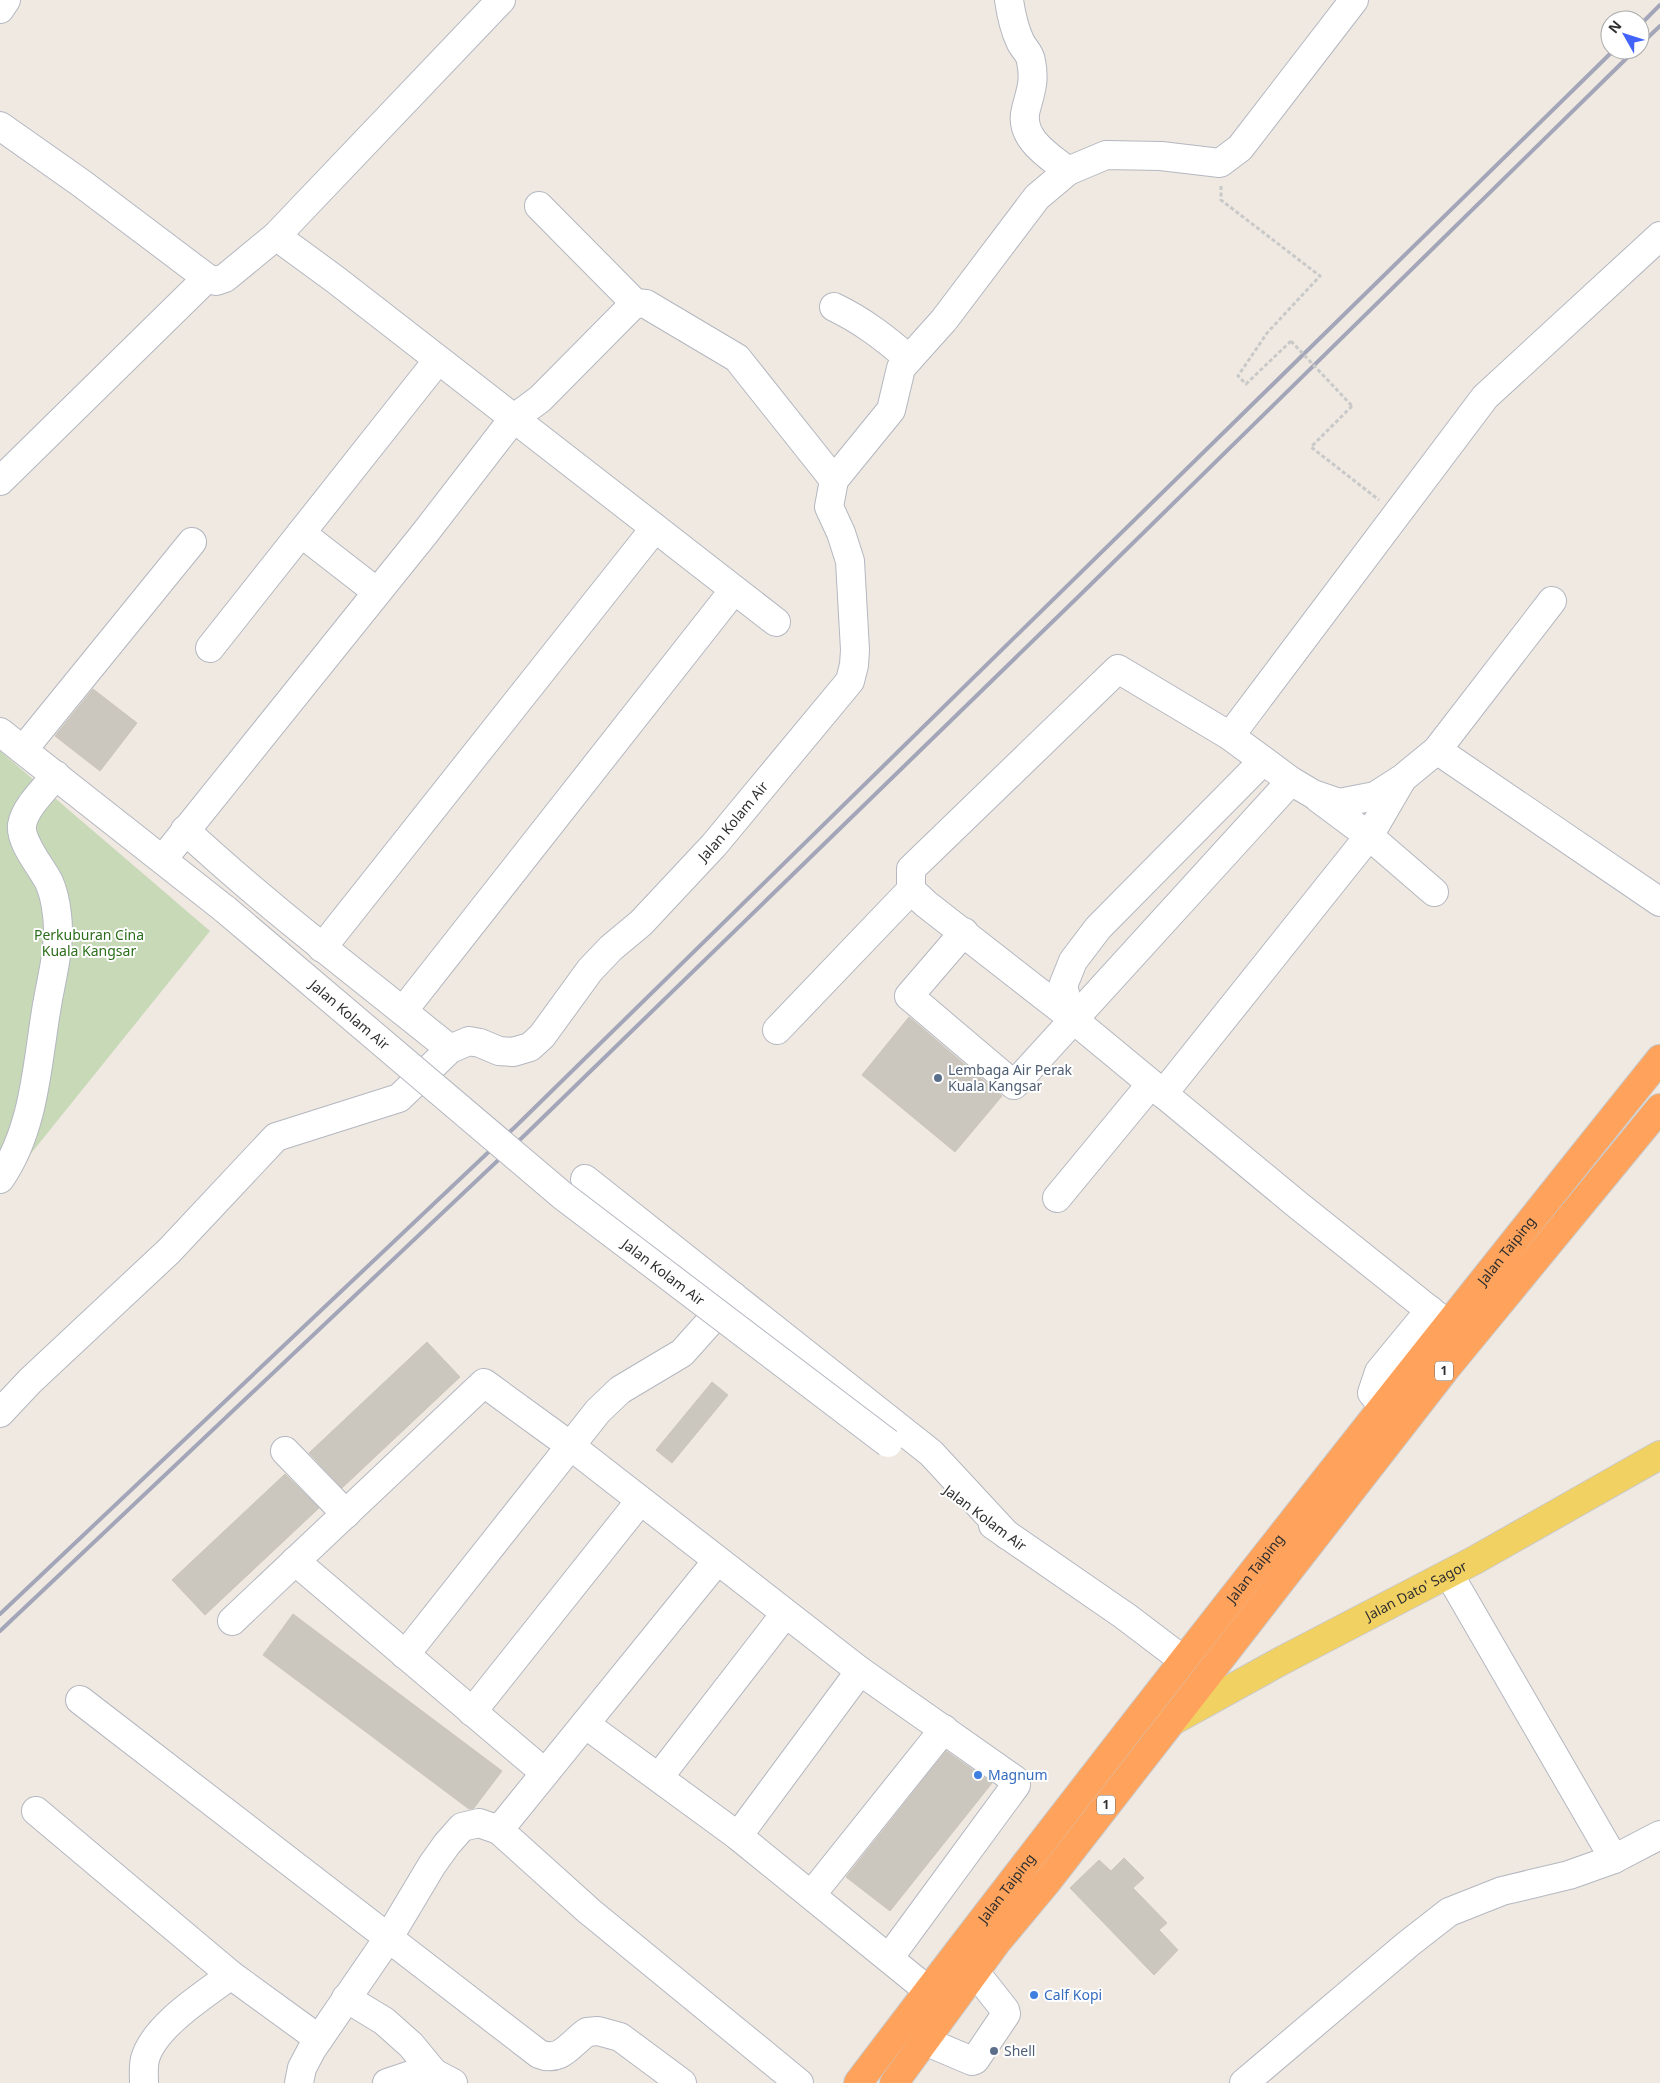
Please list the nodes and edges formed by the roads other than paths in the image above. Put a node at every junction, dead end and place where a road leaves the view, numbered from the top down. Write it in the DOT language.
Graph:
graph roads {
  1 [pos="6,0"];
  2 [pos="501,0"];
  3 [pos="1010,0"];
  4 [pos="1354,0"];
  5 [pos="0,9"];
  6 [pos="0,126"];
  7 [pos="1068,171"];
  8 [pos="539,206"];
  9 [pos="276,236"];
  10 [pos="1660,236"];
  11 [pos="207,278"];
  12 [pos="635,303"];
  13 [pos="834,307"];
  14 [pos="909,359"];
  15 [pos="438,360"];
  16 [pos="513,419"];
  17 [pos="834,480"];
  18 [pos="0,481"];
  19 [pos="655,528"];
  20 [pos="301,533"];
  21 [pos="192,542"];
  22 [pos="734,590"];
  23 [pos="377,592"];
  24 [pos="1552,601"];
  25 [pos="776,622"];
  26 [pos="210,648"];
  27 [pos="0,732"];
  28 [pos="1230,736"];
  29 [pos="23,750"];
  30 [pos="1437,750"];
  31 [pos="1263,761"];
  32 [pos="56,776"];
  33 [pos="1403,778"];
  34 [pos="1302,788"];
  35 [pos="185,830"];
  36 [pos="1369,836"];
  37 [pos="163,859"];
  38 [pos="911,890"];
  39 [pos="1434,892"];
  40 [pos="1660,902"];
  41 [pos="964,932"];
  42 [pos="322,948"];
  43 [pos="403,1011"];
  44 [pos="1072,1018"];
  45 [pos="777,1030"];
  46 [pos="450,1050"];
  47 [pos="1660,1059"];
  48 [pos="1157,1089"];
  49 [pos="1660,1108"];
  50 [pos="0,1179"];
  51 [pos="585,1179"];
  52 [pos="1057,1198"];
  53 [pos="734,1296"];
  54 [pos="1505,1297"];
  55 [pos="1439,1317"];
  56 [pos="0,1413"];
  57 [pos="572,1447"];
  58 [pos="285,1451"];
  59 [pos="1660,1455"];
  60 [pos="640,1501"];
  61 [pos="346,1514"];
  62 [pos="1007,1536"];
  63 [pos="717,1561"];
  64 [pos="295,1562"];
  65 [pos="1448,1574"];
  66 [pos="785,1614"];
  67 [pos="232,1621"];
  68 [pos="1235,1639"];
  69 [pos="405,1655"];
  70 [pos="1183,1660"];
  71 [pos="860,1671"];
  72 [pos="80,1700"];
  73 [pos="472,1712"];
  74 [pos="1169,1722"];
  75 [pos="585,1724"];
  76 [pos="944,1729"];
  77 [pos="545,1773"];
  78 [pos="659,1776"];
  79 [pos="36,1811"];
  80 [pos="499,1830"];
  81 [pos="1660,1835"];
  82 [pos="738,1836"];
  83 [pos="1614,1859"];
  84 [pos="812,1894"];
  85 [pos="388,1937"];
  86 [pos="889,1958"];
  87 [pos="975,1972"];
  88 [pos="231,1975"];
  89 [pos="928,1990"];
  90 [pos="346,1998"];
  91 [pos="949,2007"];
  92 [pos="319,2039"];
  93 [pos="925,2041"];
  94 [pos="443,2078"];
  95 [pos="144,2083"];
  96 [pos="299,2083"];
  97 [pos="387,2083"];
  98 [pos="682,2083"];
  99 [pos="799,2083"];
  100 [pos="858,2083"];
  101 [pos="894,2083"];
  102 [pos="1244,2083"];
  1 -- 5 [label="street"];
  2 -- 9 [label="street"];
  3 -- 7 [label="street"];
  4 -- 7 [label="street"];
  6 -- 11 [label="street"];
  7 -- 14 [label="street"];
  8 -- 12 [label="street"];
  9 -- 11 [label="street"];
  9 -- 15 [label="street"];
  10 -- 28 [label="street"];
  11 -- 18 [label="street"];
  12 -- 16 [label="street"];
  12 -- 17 [label="street"];
  13 -- 14 [label="street"];
  14 -- 17 [label="street"];
  15 -- 16 [label="street"];
  15 -- 20 [label="street"];
  16 -- 19 [label="street"];
  16 -- 23 [label="street"];
  17 -- 46 [label="street, Jalan Kolam Air"];
  19 -- 22 [label="street"];
  19 -- 42 [label="street"];
  20 -- 23 [label="street"];
  20 -- 26 [label="street"];
  21 -- 29 [label="street"];
  22 -- 25 [label="street"];
  22 -- 43 [label="street"];
  23 -- 35 [label="street"];
  24 -- 30 [label="street"];
  27 -- 29 [label="street, Jalan Kolam Air"];
  28 -- 31 [label="street"];
  28 -- 38 [label="street"];
  29 -- 32 [label="street, Jalan Kolam Air"];
  30 -- 33 [label="street"];
  30 -- 40 [label="street"];
  31 -- 34 [label="street"];
  31 -- 44 [label="street"];
  32 -- 37 [label="street, Jalan Kolam Air"];
  32 -- 50 [label="street"];
  33 -- 34 [label="street"];
  33 -- 36 [label="street"];
  34 -- 36 [label="street"];
  34 -- 44 [label="street"];
  35 -- 37 [label="street"];
  35 -- 42 [label="street"];
  36 -- 39 [label="street"];
  36 -- 48 [label="street"];
  37 -- 62 [label="street, Jalan Kolam Air, bridge"];
  38 -- 41 [label="street"];
  38 -- 45 [label="street"];
  41 -- 44 [label="street"];
  41 -- 44 [label="street"];
  42 -- 43 [label="street"];
  43 -- 46 [label="street"];
  44 -- 48 [label="street"];
  46 -- 56 [label="street"];
  47 -- 55 [label="highway, Jalan Taiping / 1"];
  48 -- 52 [label="street"];
  48 -- 55 [label="street"];
  49 -- 54 [label="highway, Jalan Taiping / 1"];
  51 -- 53 [label="street"];
  53 -- 57 [label="street"];
  53 -- 62 [label="street"];
  54 -- 55 [label="highway"];
  54 -- 68 [label="highway, Jalan Taiping / 1"];
  55 -- 70 [label="highway, Jalan Taiping / 1"];
  57 -- 60 [label="street"];
  57 -- 61 [label="street"];
  57 -- 69 [label="street"];
  58 -- 61 [label="street"];
  59 -- 65 [label="main road, Jalan Dato' Sagor"];
  60 -- 63 [label="street"];
  60 -- 73 [label="street"];
  61 -- 64 [label="street"];
  62 -- 70 [label="street, Jalan Kolam Air"];
  63 -- 66 [label="street"];
  63 -- 75 [label="street"];
  64 -- 67 [label="street"];
  64 -- 69 [label="street"];
  65 -- 74 [label="main road, Jalan Dato' Sagor"];
  65 -- 83 [label="street"];
  66 -- 71 [label="street"];
  66 -- 78 [label="street"];
  68 -- 70 [label="highway"];
  68 -- 74 [label="highway, Jalan Taiping / 1"];
  69 -- 73 [label="street"];
  70 -- 89 [label="highway, Jalan Taiping / 1"];
  71 -- 76 [label="street"];
  71 -- 82 [label="street"];
  72 -- 85 [label="street"];
  73 -- 77 [label="street"];
  74 -- 87 [label="highway, Jalan Taiping / 1"];
  75 -- 77 [label="street"];
  75 -- 78 [label="street"];
  76 -- 84 [label="street"];
  76 -- 86 [label="street"];
  77 -- 80 [label="street"];
  78 -- 82 [label="street"];
  79 -- 88 [label="street"];
  80 -- 85 [label="street"];
  80 -- 99 [label="street"];
  81 -- 83 [label="street"];
  82 -- 84 [label="street"];
  83 -- 102 [label="street"];
  84 -- 86 [label="street"];
  85 -- 90 [label="street"];
  85 -- 98 [label="street"];
  86 -- 89 [label="street"];
  87 -- 91 [label="highway, Jalan Taiping / 1"];
  87 -- 93 [label="street"];
  88 -- 92 [label="street"];
  88 -- 95 [label="street"];
  89 -- 91 [label="street"];
  89 -- 100 [label="highway, Jalan Taiping / 1"];
  90 -- 92 [label="street"];
  90 -- 94 [label="street"];
  91 -- 93 [label="highway, Jalan Taiping / 1"];
  92 -- 96 [label="street"];
  93 -- 101 [label="highway, Jalan Taiping / 1"];
  94 -- 97 [label="street"];
}
